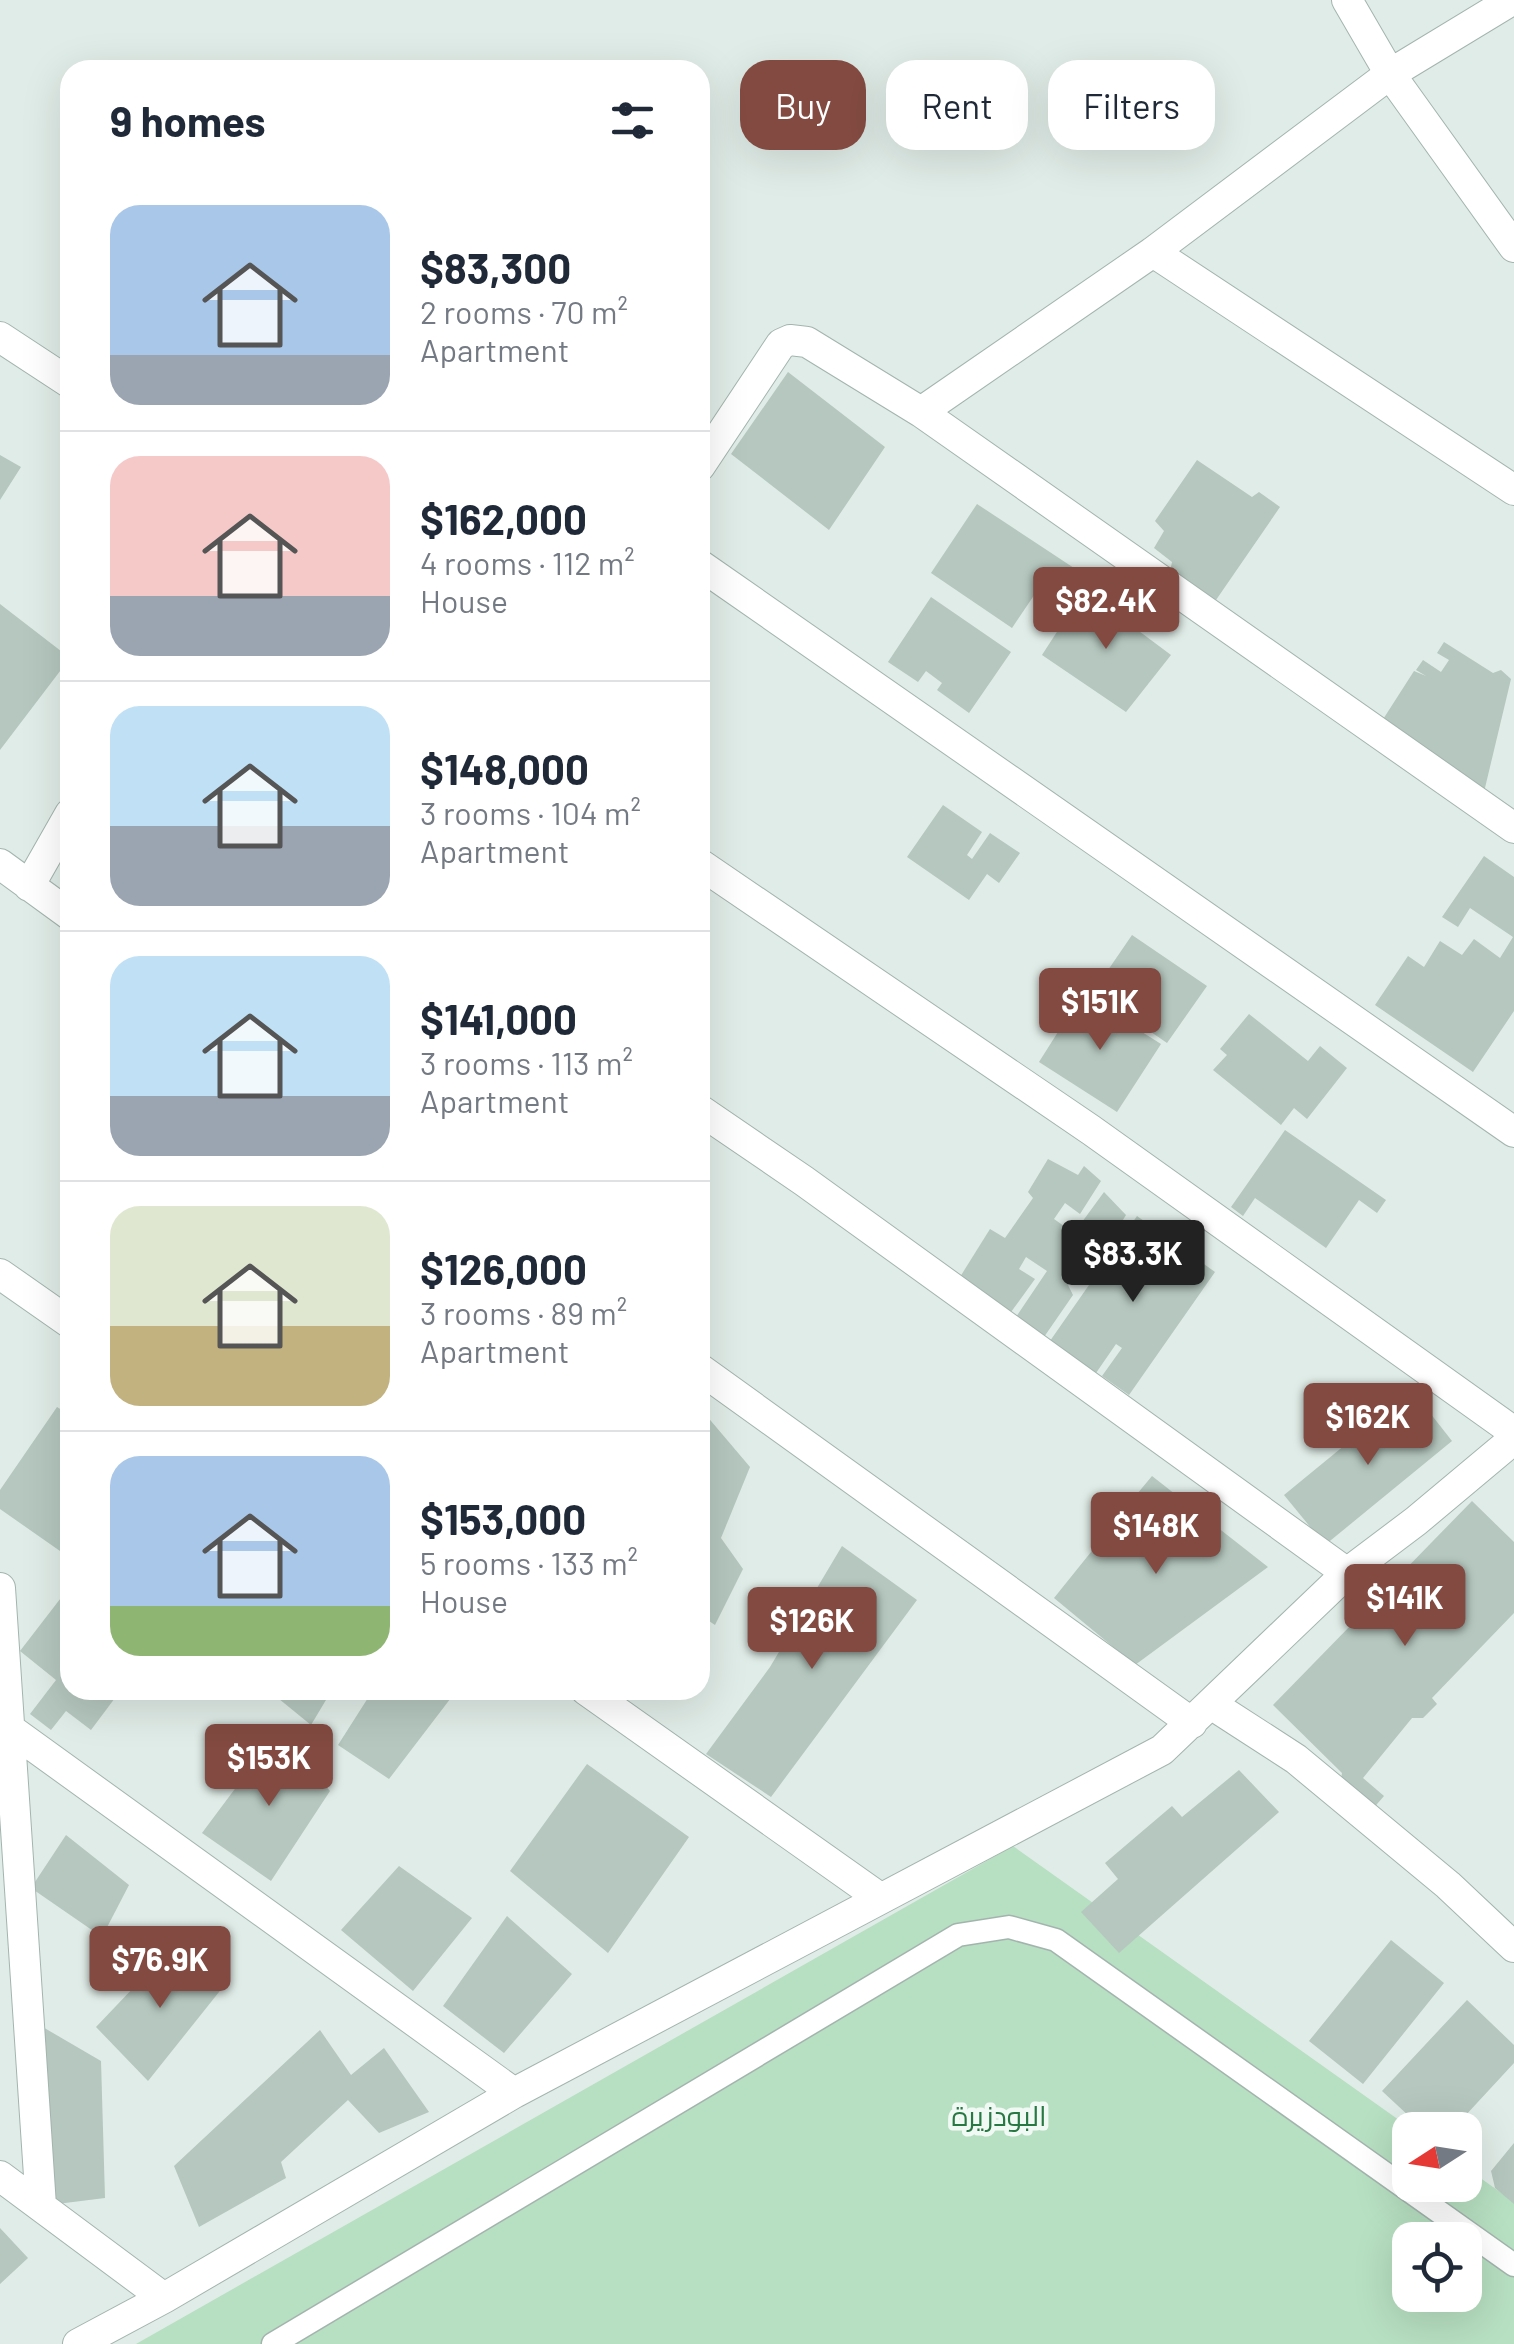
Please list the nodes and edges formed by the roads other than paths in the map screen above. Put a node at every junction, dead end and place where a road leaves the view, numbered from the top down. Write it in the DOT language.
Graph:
graph roads {
  1 [pos="1347,0"];
  2 [pos="1512,0"];
  3 [pos="1390,74"];
  4 [pos="1514,247"];
  5 [pos="1153,252"];
  6 [pos="0,337"];
  7 [pos="60,376"];
  8 [pos="921,412"];
  9 [pos="710,451"];
  10 [pos="1514,490"];
  11 [pos="710,572"];
  12 [pos="1514,828"];
  13 [pos="60,832"];
  14 [pos="0,864"];
  15 [pos="710,871"];
  16 [pos="30,886"];
  17 [pos="60,908"];
  18 [pos="710,1117"];
  19 [pos="1514,1132"];
  20 [pos="0,1274"];
  21 [pos="60,1317"];
  22 [pos="710,1376"];
  23 [pos="1514,1435"];
  24 [pos="1347,1573"];
  25 [pos="0,1588"];
  26 [pos="600,1700"];
  27 [pos="1201,1714"];
  28 [pos="5,1726"];
  29 [pos="880,1898"];
  30 [pos="1514,1947"];
  31 [pos="514,2093"];
  32 [pos="0,2176"];
  33 [pos="41,2206"];
  34 [pos="1514,2265"];
  35 [pos="164,2298"];
  36 [pos="78,2344"];
  37 [pos="273,2344"];
  1 -- 3 [label="street"];
  2 -- 3 [label="street"];
  3 -- 4 [label="street"];
  3 -- 5 [label="street"];
  5 -- 8 [label="street"];
  5 -- 10 [label="street"];
  6 -- 7 [label="street"];
  8 -- 9 [label="street"];
  8 -- 12 [label="street"];
  11 -- 19 [label="street"];
  13 -- 16 [label="street"];
  14 -- 16 [label="street"];
  15 -- 23 [label="street"];
  16 -- 17 [label="street"];
  18 -- 24 [label="street"];
  20 -- 21 [label="street"];
  22 -- 27 [label="street"];
  23 -- 24 [label="street"];
  24 -- 27 [label="street"];
  25 -- 28 [label="street"];
  26 -- 29 [label="street"];
  27 -- 29 [label="street"];
  27 -- 30 [label="street"];
  28 -- 31 [label="street"];
  28 -- 33 [label="street"];
  29 -- 31 [label="street"];
  31 -- 35 [label="street"];
  32 -- 33 [label="street"];
  33 -- 35 [label="street"];
  34 -- 37 [label="lane"];
  35 -- 36 [label="street"];
}
